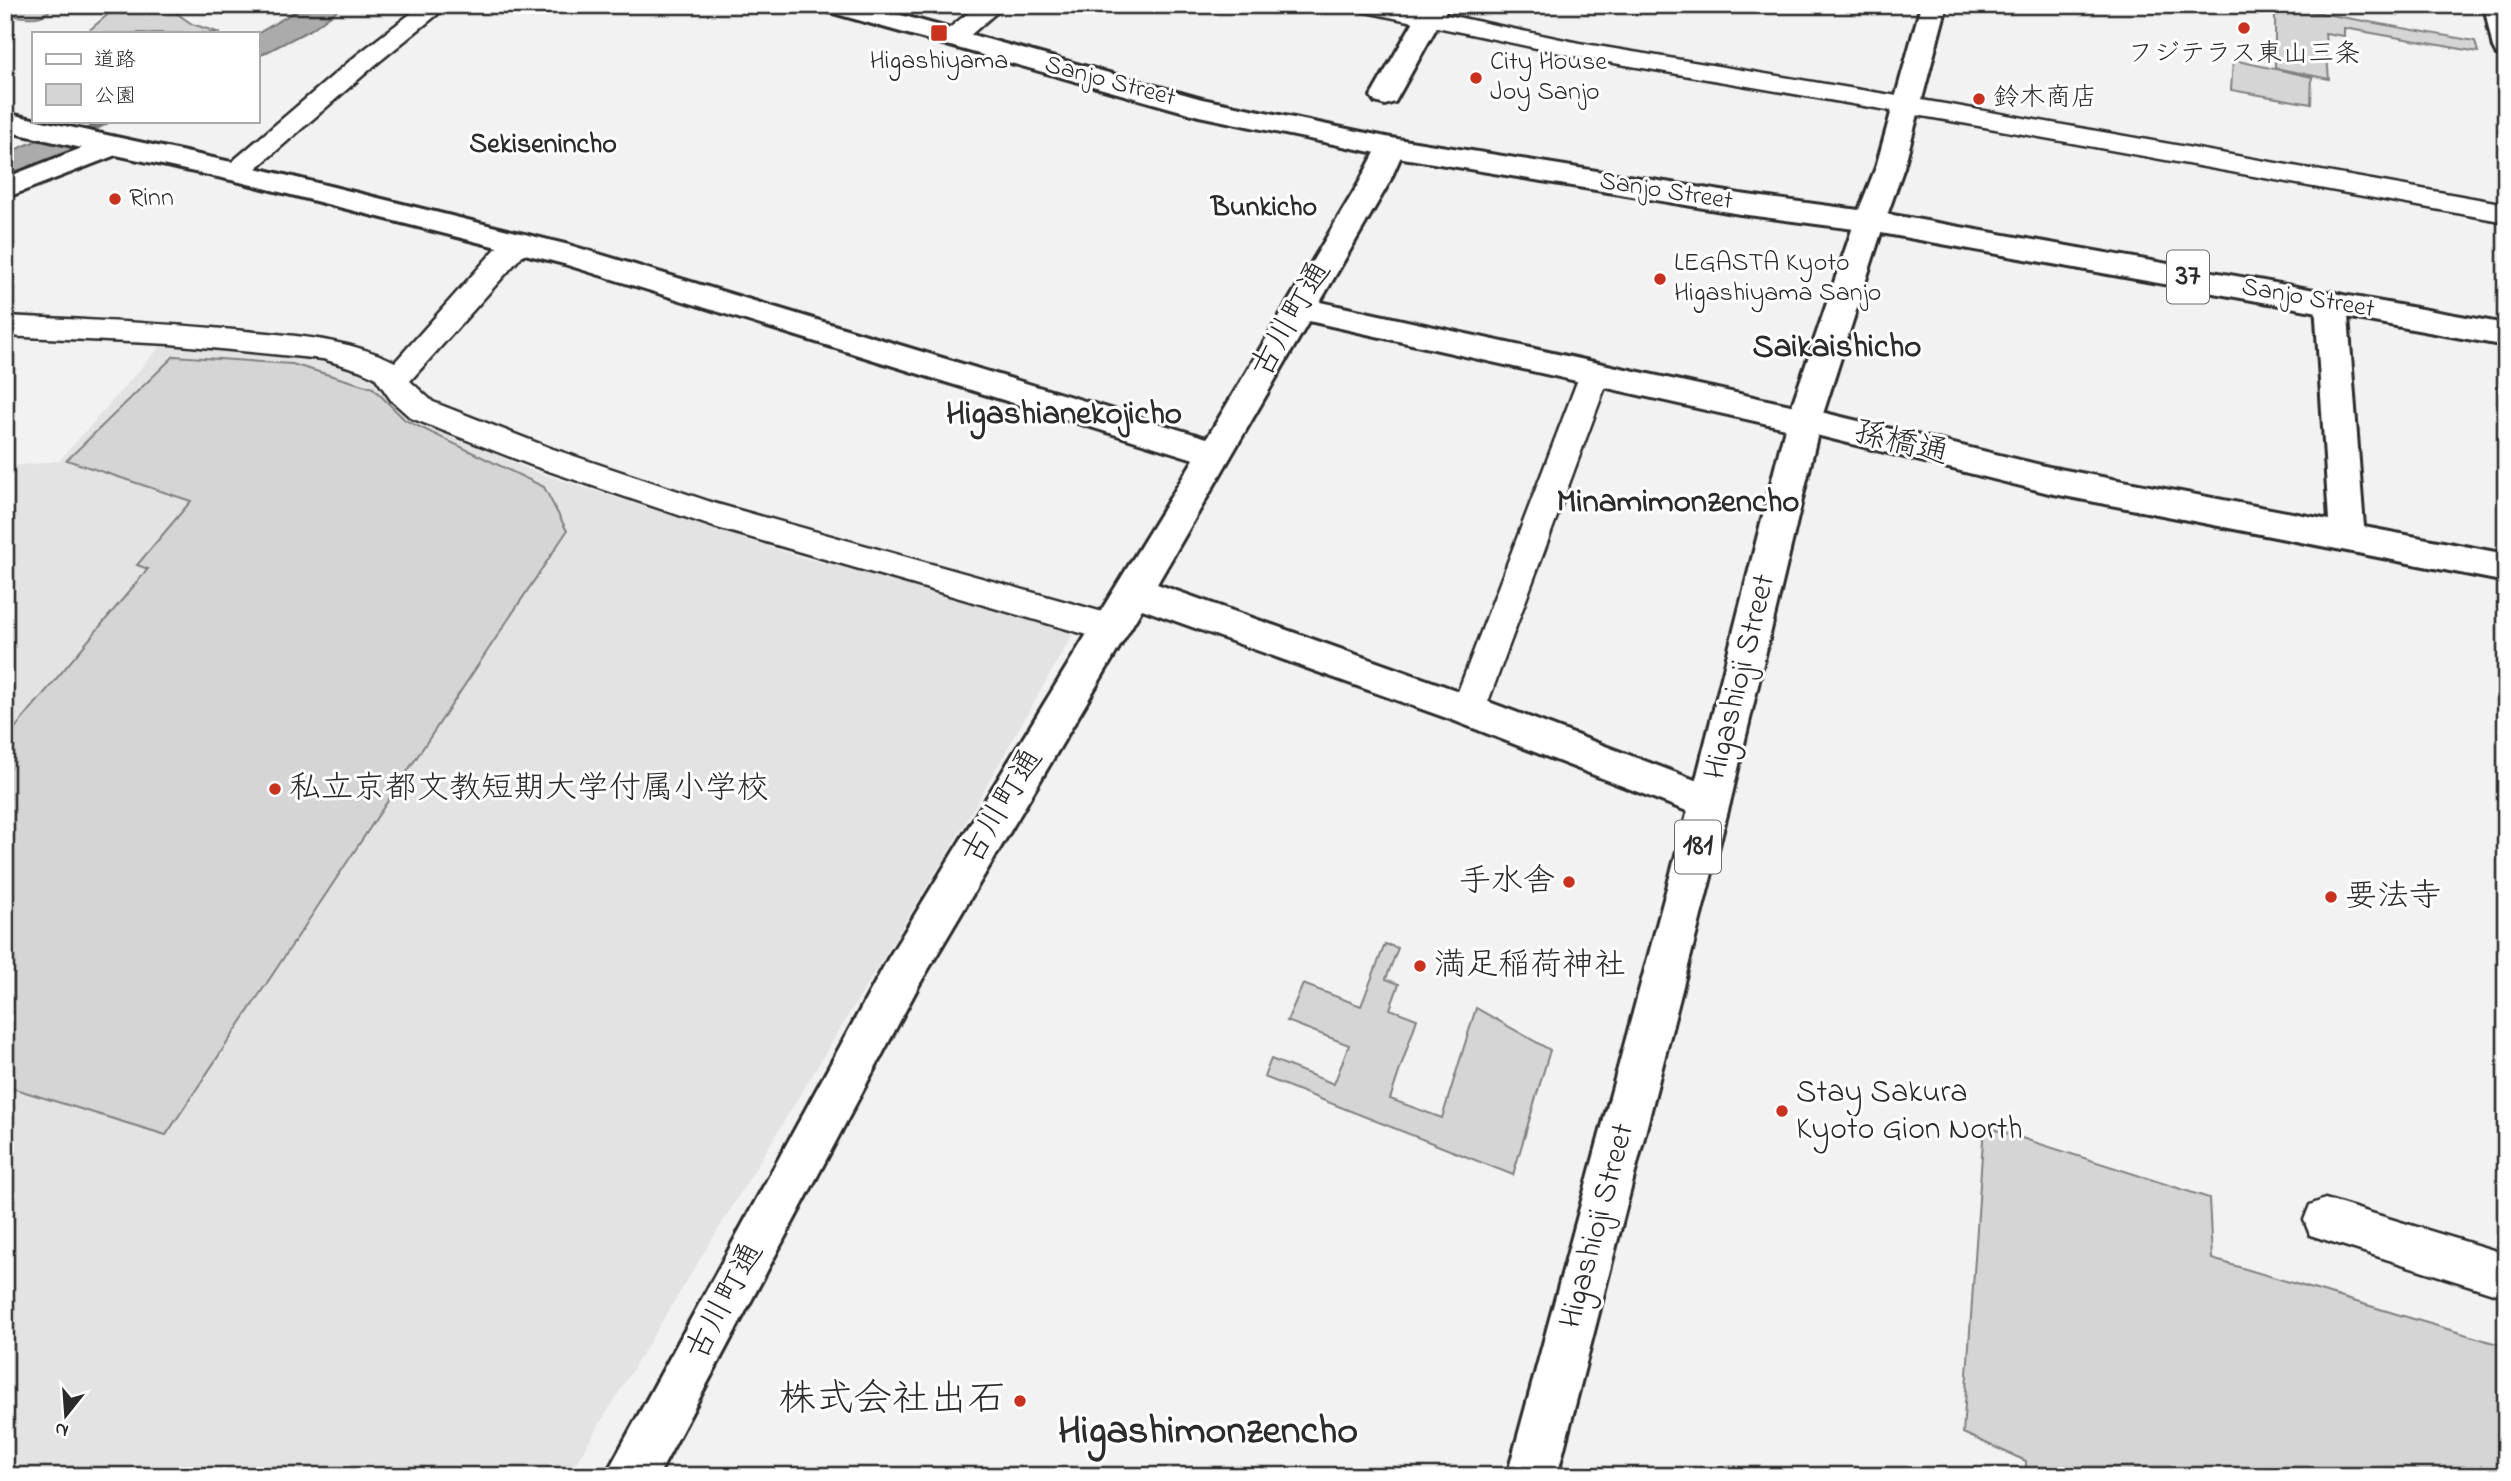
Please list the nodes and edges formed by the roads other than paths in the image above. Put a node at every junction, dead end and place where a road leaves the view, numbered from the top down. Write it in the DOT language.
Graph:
graph roads {
  1 [pos="438,5"];
  2 [pos="835,5"];
  3 [pos="993,5"];
  4 [pos="1366,5"];
  5 [pos="1934,5"];
  6 [pos="2497,5"];
  7 [pos="1431,12"];
  8 [pos="951,39"];
  9 [pos="2506,48"];
  10 [pos="1385,96"];
  11 [pos="1907,105"];
  12 [pos="5,122"];
  13 [pos="106,144"];
  14 [pos="1391,147"];
  15 [pos="236,172"];
  16 [pos="5,189"];
  17 [pos="2506,213"];
  18 [pos="1870,220"];
  19 [pos="518,243"];
  20 [pos="2332,303"];
  21 [pos="1298,309"];
  22 [pos="5,326"];
  23 [pos="2506,335"];
  24 [pos="1595,374"];
  25 [pos="391,380"];
  26 [pos="1804,420"];
  27 [pos="1215,453"];
  28 [pos="2347,536"];
  29 [pos="2506,568"];
  30 [pos="1134,591"];
  31 [pos="1112,628"];
  32 [pos="1468,709"];
  33 [pos="1710,803"];
  34 [pos="2325,1220"];
  35 [pos="2506,1276"];
  36 [pos="630,1476"];
  37 [pos="1532,1476"];
  1 -- 15 [label="lane"];
  2 -- 8 [label="street, Sanjo Street"];
  3 -- 8 [label="lane"];
  4 -- 7 [label="lane"];
  5 -- 11 [label="street, Higashioji Street"];
  6 -- 9 [label="street"];
  7 -- 10 [label="street"];
  7 -- 11 [label="lane"];
  8 -- 14 [label="street, Sanjo Street"];
  11 -- 17 [label="lane"];
  11 -- 18 [label="street, Higashioji Street"];
  12 -- 13 [label="street"];
  13 -- 15 [label="street"];
  13 -- 16 [label="street"];
  14 -- 18 [label="street, Sanjo Street"];
  14 -- 21 [label="street, 古川町通"];
  15 -- 19 [label="street"];
  18 -- 20 [label="street, Sanjo Street / 37"];
  18 -- 26 [label="street, Higashioji Street / 181"];
  19 -- 25 [label="lane"];
  19 -- 27 [label="street"];
  20 -- 23 [label="street, Sanjo Street / 37"];
  20 -- 28 [label="street"];
  21 -- 24 [label="street, 孫橋通"];
  21 -- 27 [label="street, 古川町通"];
  22 -- 25 [label="lane"];
  24 -- 26 [label="street, 孫橋通"];
  24 -- 32 [label="lane"];
  25 -- 31 [label="lane"];
  26 -- 28 [label="street, 孫橋通"];
  26 -- 33 [label="street, Higashioji Street / 181"];
  27 -- 30 [label="street, 古川町通"];
  28 -- 29 [label="street, 孫橋通"];
  30 -- 31 [label="street, 古川町通"];
  30 -- 32 [label="street"];
  31 -- 36 [label="street, 古川町通"];
  32 -- 33 [label="street"];
  33 -- 37 [label="street, Higashioji Street / 181"];
  34 -- 35 [label="lane"];
}
